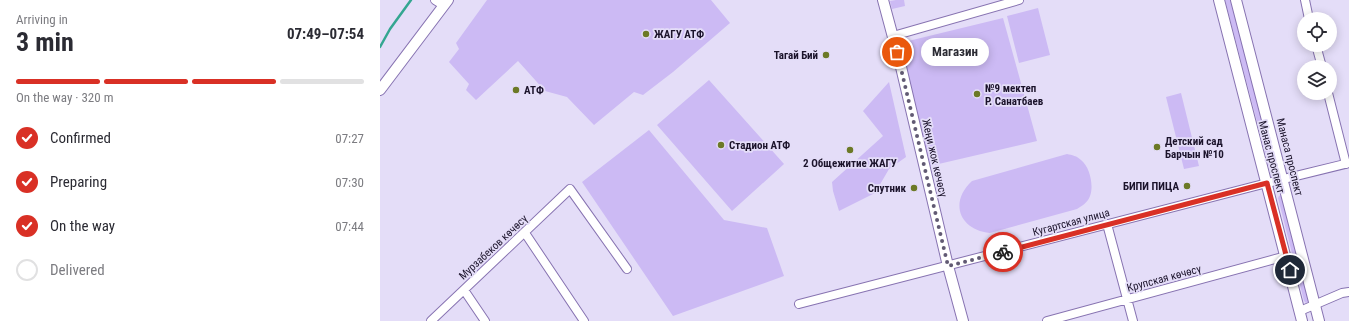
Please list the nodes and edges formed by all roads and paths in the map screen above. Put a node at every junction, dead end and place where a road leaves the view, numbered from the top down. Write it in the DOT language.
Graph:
graph roads {
  1 [pos="883,0"];
  2 [pos="1019,0"];
  3 [pos="1219,0"];
  4 [pos="1236,0"];
  5 [pos="1305,0"];
  6 [pos="442,2"];
  7 [pos="1308,12"];
  8 [pos="893,36"];
  9 [pos="380,90"];
  10 [pos="1330,100"];
  11 [pos="1348,164"];
  12 [pos="1282,179"];
  13 [pos="1267,183"];
  14 [pos="1107,224"];
  15 [pos="525,233"];
  16 [pos="1286,256"];
  17 [pos="948,266"];
  18 [pos="627,269"];
  19 [pos="464,290"];
  20 [pos="1349,292"];
  21 [pos="1127,300"];
  22 [pos="799,304"];
  23 [pos="1315,304"];
  24 [pos="1300,311"];
  25 [pos="430,321"];
  26 [pos="485,321"];
  27 [pos="584,321"];
  28 [pos="963,321"];
  29 [pos="1047,321"];
  30 [pos="1133,321"];
  31 [pos="1302,321"];
  32 [pos="1319,321"];
  1 -- 8 [label="main road, Жеңи жок көчөсү"];
  2 -- 8 [label="street"];
  3 -- 13 [label="main road, Манас проспект"];
  4 -- 12 [label="main road, Манаса проспект"];
  5 -- 7 [label="street"];
  6 -- 9 [label="main road"];
  8 -- 17 [label="main road, Жеңи жок көчөсү"];
  10 -- 11 [label="street"];
  11 -- 12 [label="street, Кугартская улица"];
  12 -- 13 [label="street, Кугартская улица"];
  12 -- 23 [label="main road, Манаса проспект"];
  13 -- 14 [label="street, Кугартская улица"];
  13 -- 16 [label="main road, Манас проспект"];
  14 -- 17 [label="street, Кугартская улица"];
  14 -- 21 [label="street"];
  15 -- 18 [label="street, Мурзабеков көчөсү"];
  15 -- 19 [label="street, Мурзабеков көчөсү"];
  15 -- 27 [label="street"];
  16 -- 21 [label="street, Крупская көчөсү"];
  16 -- 24 [label="main road, Манас проспект"];
  17 -- 22 [label="street, Кугартская улица"];
  17 -- 28 [label="main road, Жеңи жок көчөсү"];
  19 -- 25 [label="street, Мурзабеков көчөсү"];
  19 -- 26 [label="street"];
  20 -- 23 [label="street"];
  21 -- 29 [label="street, Крупская көчөсү"];
  21 -- 30 [label="street"];
  23 -- 24 [label="street"];
  23 -- 32 [label="main road, Манаса проспект"];
  24 -- 31 [label="main road, Манас проспект"];
}
